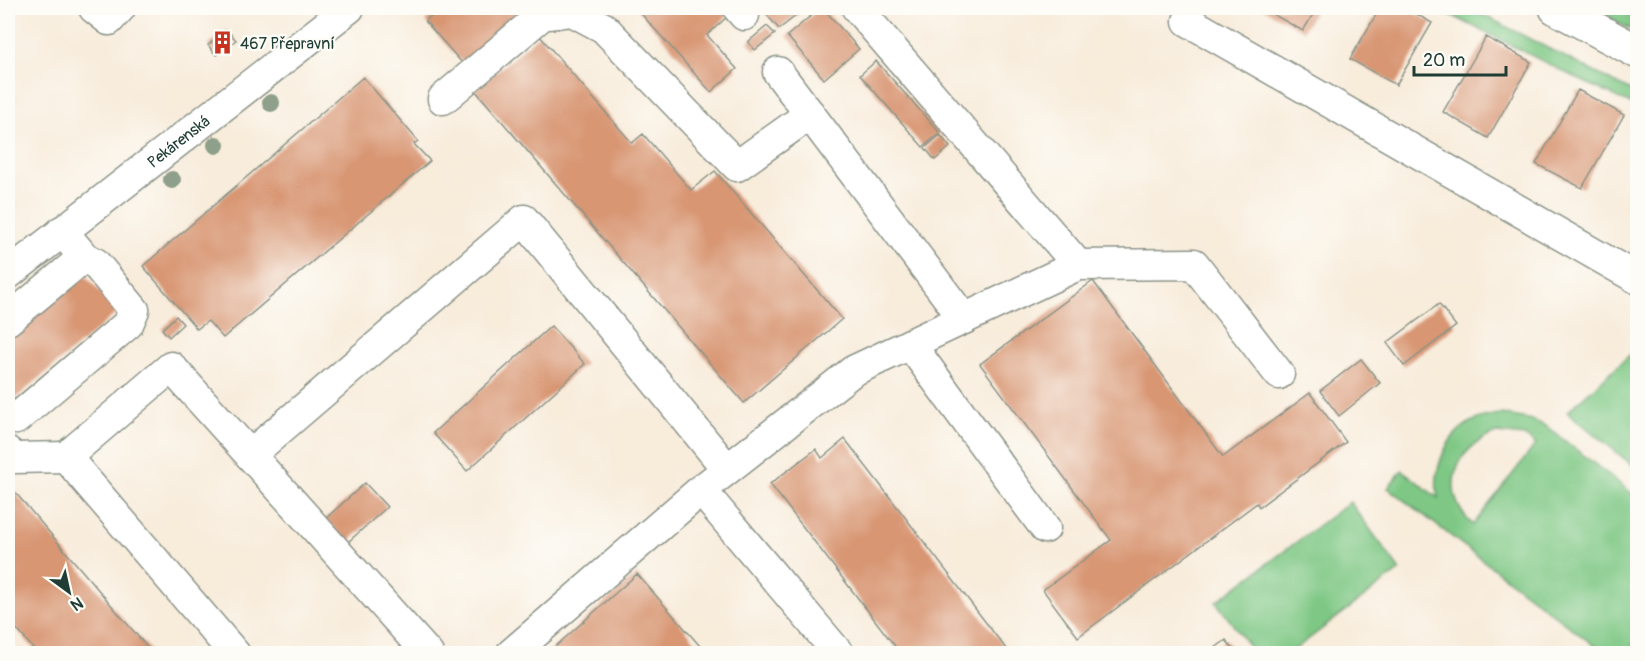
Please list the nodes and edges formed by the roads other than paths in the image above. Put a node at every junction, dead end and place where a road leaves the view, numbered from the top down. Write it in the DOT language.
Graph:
graph roads {
  1 [pos="94,8"];
  2 [pos="120,8"];
  3 [pos="349,8"];
  4 [pos="857,8"];
  5 [pos="1556,8"];
  6 [pos="1188,21"];
  7 [pos="1638,52"];
  8 [pos="778,72"];
  9 [pos="443,99"];
  10 [pos="810,114"];
  11 [pos="62,231"];
  12 [pos="84,257"];
  13 [pos="1078,265"];
  14 [pos="8,274"];
  15 [pos="1638,279"];
  16 [pos="964,319"];
  17 [pos="8,320"];
  18 [pos="910,344"];
  19 [pos="1279,374"];
  20 [pos="8,415"];
  21 [pos="8,452"];
  22 [pos="250,455"];
  23 [pos="66,457"];
  24 [pos="728,470"];
  25 [pos="701,490"];
  26 [pos="1045,528"];
  27 [pos="235,654"];
  28 [pos="428,654"];
  29 [pos="511,654"];
  30 [pos="839,654"];
  1 -- 2 [label="street"];
  3 -- 11 [label="street, Pekárenská"];
  4 -- 13 [label="street"];
  5 -- 7 [label="main road"];
  6 -- 15 [label="street"];
  8 -- 10 [label="street"];
  9 -- 10 [label="street"];
  10 -- 16 [label="street"];
  11 -- 12 [label="street"];
  11 -- 14 [label="street, Pekárenská"];
  12 -- 17 [label="street"];
  12 -- 20 [label="street"];
  13 -- 16 [label="street"];
  13 -- 19 [label="street"];
  16 -- 18 [label="street"];
  18 -- 24 [label="street"];
  18 -- 26 [label="street"];
  21 -- 23 [label="street"];
  22 -- 23 [label="street"];
  22 -- 24 [label="street"];
  22 -- 28 [label="street"];
  23 -- 27 [label="street"];
  24 -- 25 [label="street"];
  25 -- 29 [label="street"];
  25 -- 30 [label="street"];
}
